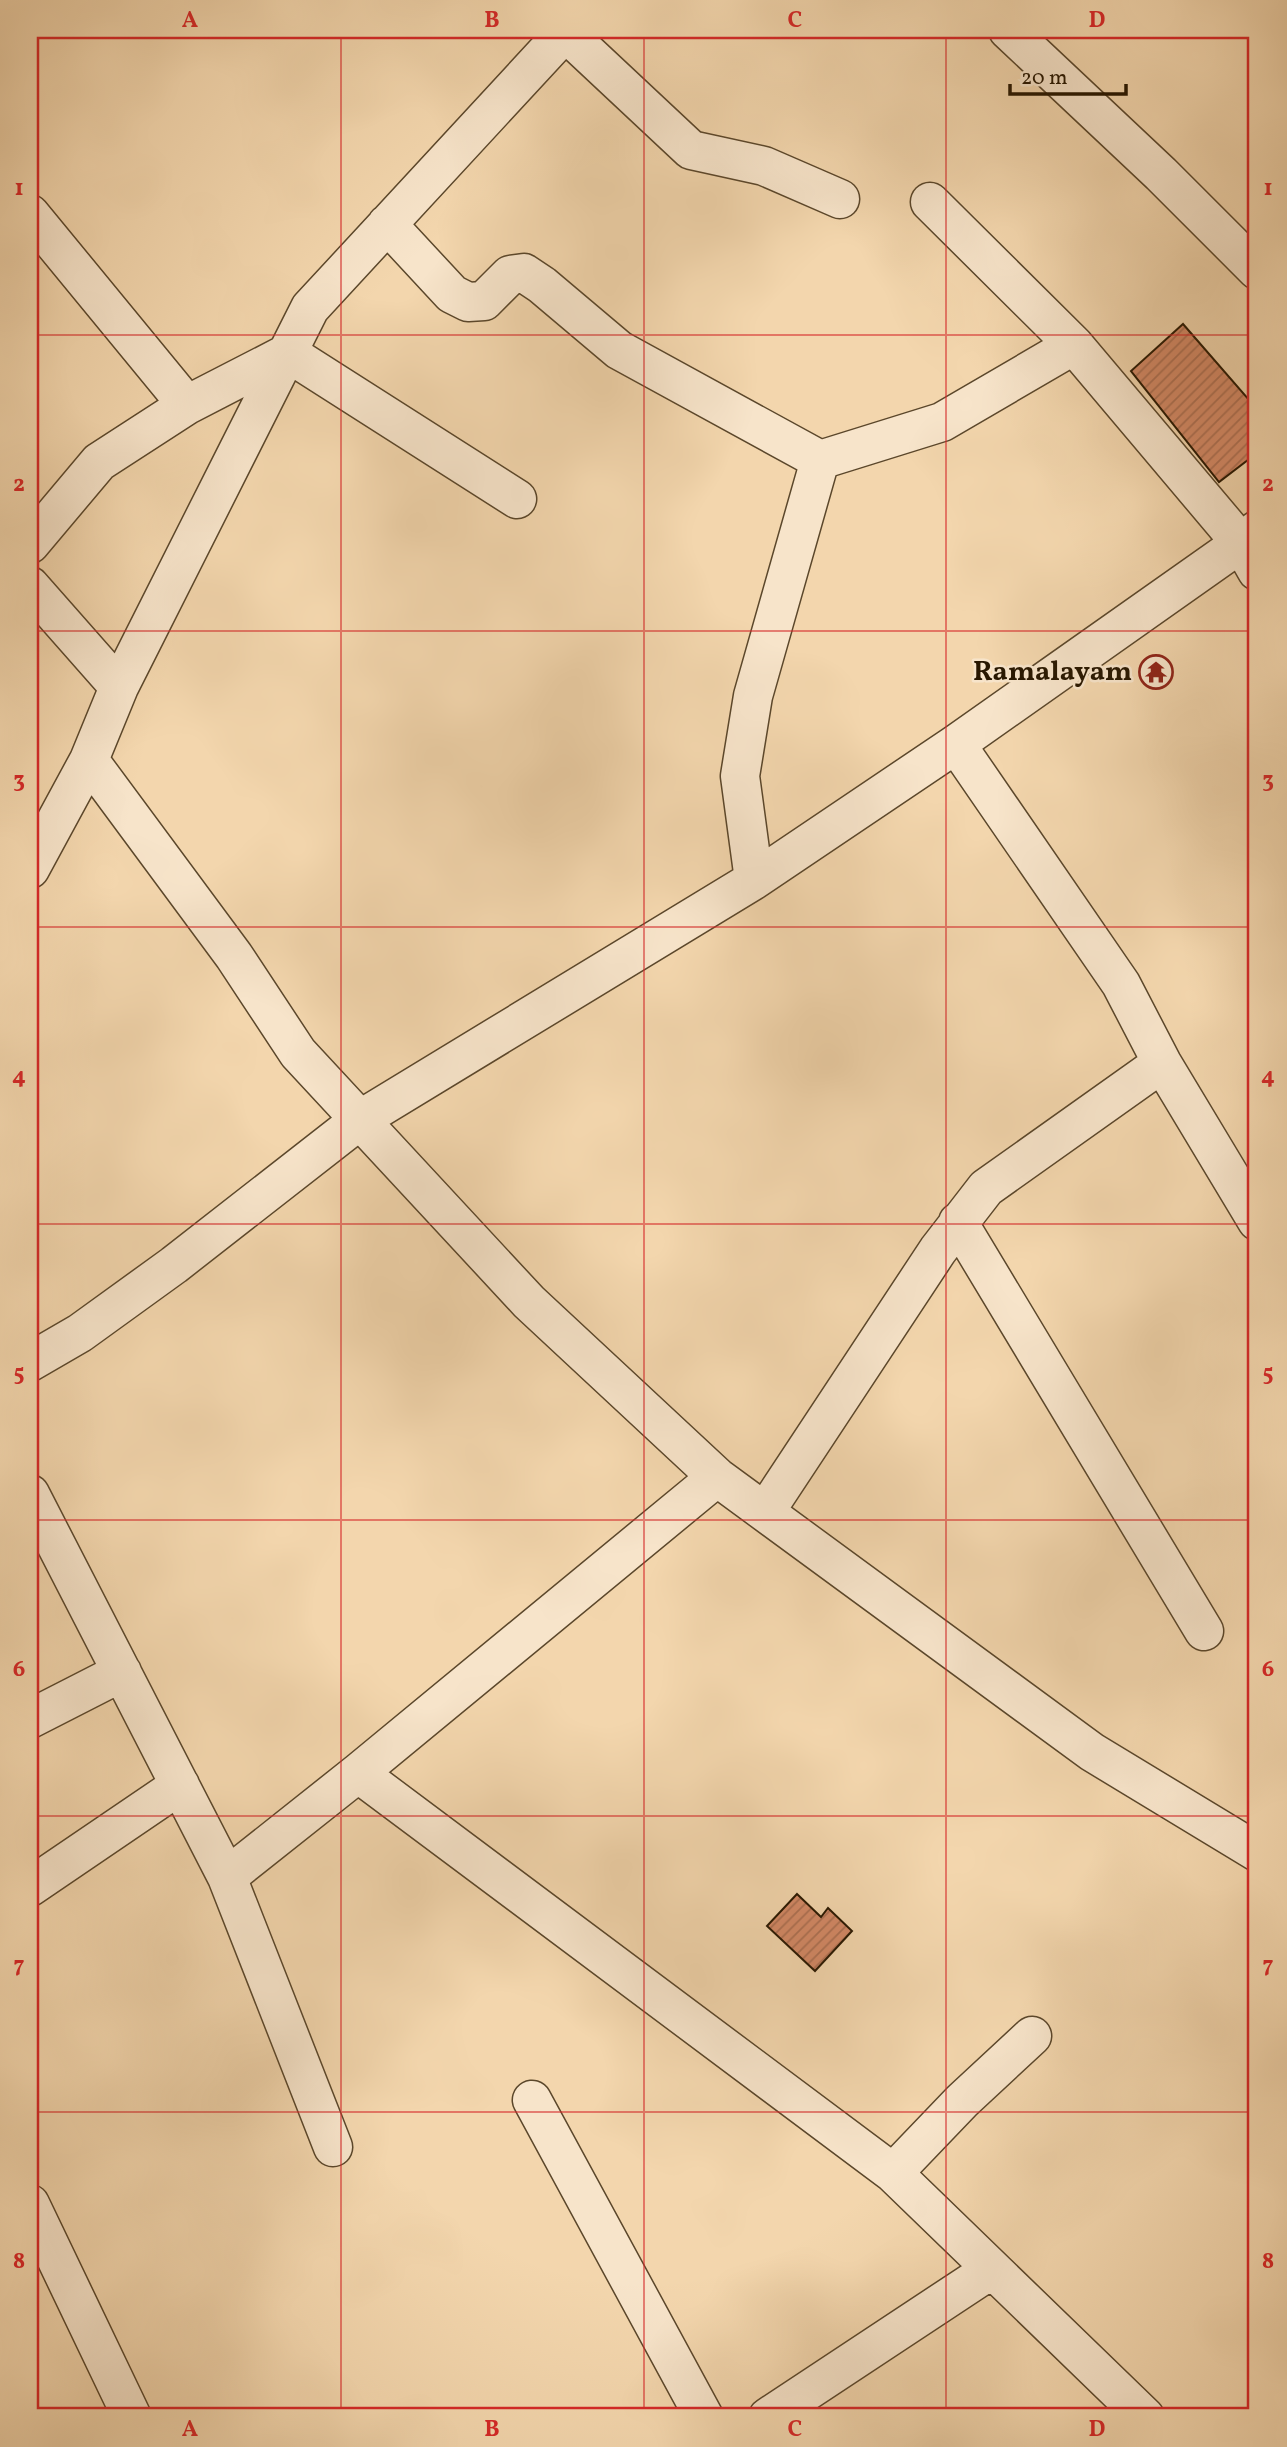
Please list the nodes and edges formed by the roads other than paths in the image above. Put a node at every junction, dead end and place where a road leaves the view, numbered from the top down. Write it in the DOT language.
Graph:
graph roads {
  1 [pos="1008,30"];
  2 [pos="566,31"];
  3 [pos="840,199"];
  4 [pos="930,202"];
  5 [pos="30,214"];
  6 [pos="387,224"];
  7 [pos="1257,270"];
  8 [pos="1074,345"];
  9 [pos="288,354"];
  10 [pos="187,405"];
  11 [pos="820,460"];
  12 [pos="517,499"];
  13 [pos="30,544"];
  14 [pos="1252,548"];
  15 [pos="30,586"];
  16 [pos="119,687"];
  17 [pos="956,744"];
  18 [pos="89,760"];
  19 [pos="30,869"];
  20 [pos="754,880"];
  21 [pos="1162,1063"];
  22 [pos="361,1119"];
  23 [pos="1257,1221"];
  24 [pos="958,1222"];
  25 [pos="30,1362"];
  26 [pos="717,1477"];
  27 [pos="30,1494"];
  28 [pos="765,1512"];
  29 [pos="1203,1631"];
  30 [pos="122,1672"];
  31 [pos="30,1719"];
  32 [pos="358,1773"];
  33 [pos="180,1785"];
  34 [pos="1257,1852"];
  35 [pos="227,1877"];
  36 [pos="30,1887"];
  37 [pos="1032,2036"];
  38 [pos="532,2100"];
  39 [pos="333,2147"];
  40 [pos="893,2172"];
  41 [pos="30,2204"];
  42 [pos="992,2269"];
  43 [pos="132,2417"];
  44 [pos="704,2417"];
  45 [pos="768,2417"];
  46 [pos="1145,2417"];
  1 -- 7 [label="street"];
  2 -- 3 [label="street"];
  2 -- 6 [label="street"];
  4 -- 8 [label="street"];
  5 -- 10 [label="street"];
  6 -- 9 [label="street"];
  6 -- 11 [label="street"];
  8 -- 11 [label="street"];
  8 -- 14 [label="street"];
  9 -- 10 [label="street"];
  9 -- 12 [label="street"];
  9 -- 16 [label="street"];
  10 -- 13 [label="street"];
  11 -- 20 [label="street"];
  14 -- 17 [label="street"];
  15 -- 16 [label="street"];
  16 -- 18 [label="street"];
  17 -- 20 [label="street"];
  17 -- 21 [label="street"];
  18 -- 19 [label="street"];
  18 -- 22 [label="street"];
  20 -- 22 [label="street"];
  21 -- 23 [label="street"];
  21 -- 24 [label="street"];
  22 -- 25 [label="street"];
  22 -- 26 [label="street"];
  24 -- 28 [label="street"];
  24 -- 29 [label="street"];
  26 -- 28 [label="street"];
  26 -- 32 [label="street"];
  27 -- 30 [label="street"];
  28 -- 34 [label="street"];
  30 -- 31 [label="street"];
  30 -- 33 [label="street"];
  32 -- 35 [label="street"];
  32 -- 40 [label="street"];
  33 -- 35 [label="street"];
  33 -- 36 [label="street"];
  35 -- 39 [label="street"];
  37 -- 40 [label="street"];
  38 -- 44 [label="street"];
  40 -- 42 [label="street"];
  41 -- 43 [label="street"];
  42 -- 45 [label="street"];
  42 -- 46 [label="street"];
}
